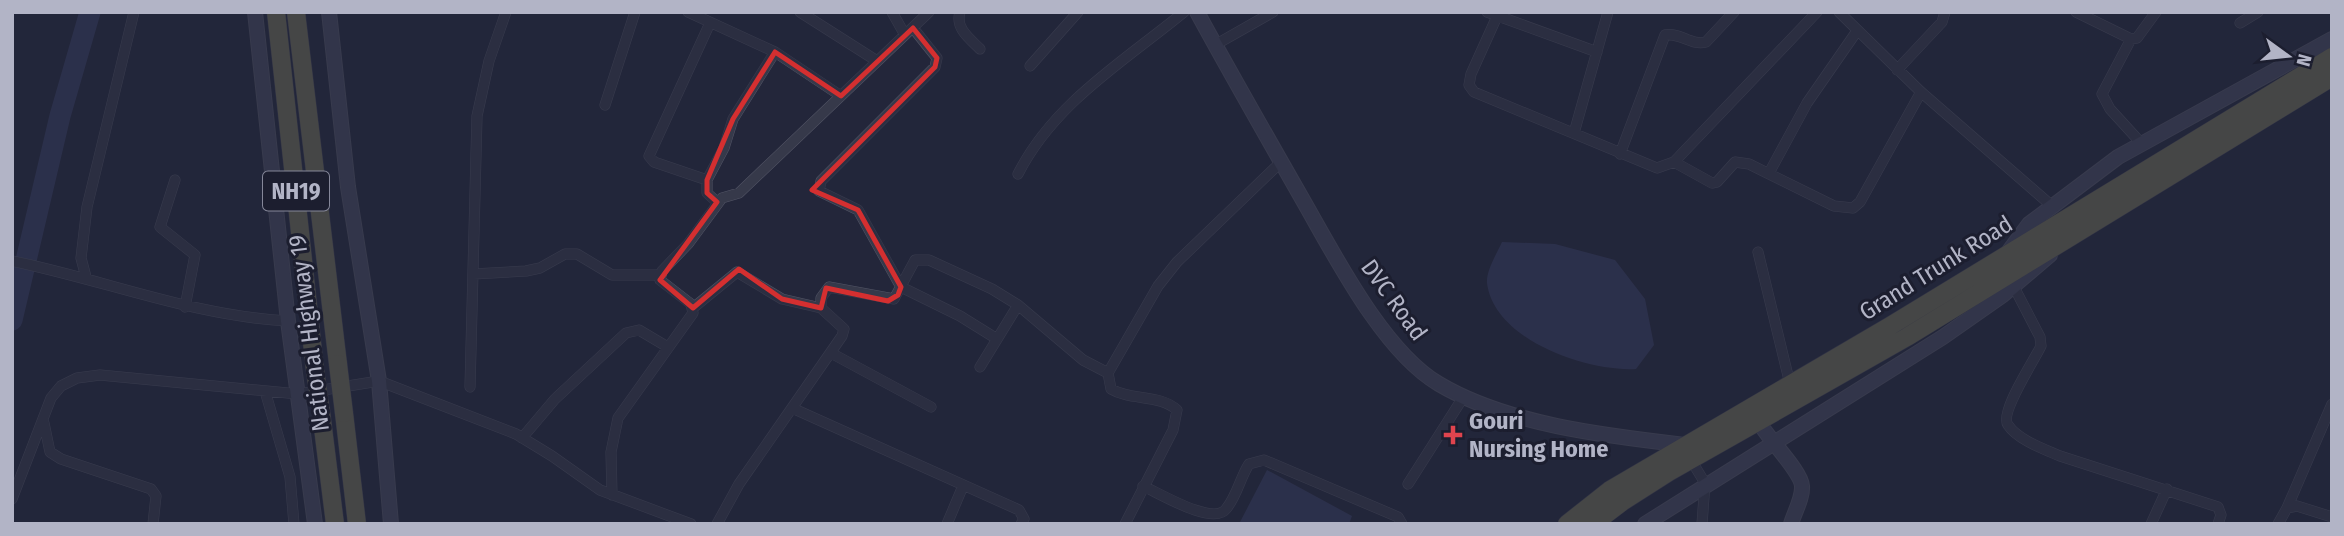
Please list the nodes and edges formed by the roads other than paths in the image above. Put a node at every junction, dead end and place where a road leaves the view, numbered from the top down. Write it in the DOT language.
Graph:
graph roads {
  1 [pos="134,12"];
  2 [pos="255,12"];
  3 [pos="276,12"];
  4 [pos="296,12"];
  5 [pos="329,12"];
  6 [pos="506,12"];
  7 [pos="635,12"];
  8 [pos="688,12"];
  9 [pos="800,12"];
  10 [pos="892,12"];
  11 [pos="929,12"];
  12 [pos="960,12"];
  13 [pos="1078,12"];
  14 [pos="1184,12"];
  15 [pos="1273,12"];
  16 [pos="1487,12"];
  17 [pos="1608,12"];
  18 [pos="1734,12"];
  19 [pos="1817,12"];
  20 [pos="1839,12"];
  21 [pos="1945,12"];
  22 [pos="2076,12"];
  23 [pos="2156,12"];
  24 [pos="2258,12"];
  25 [pos="1198,13"];
  26 [pos="1498,15"];
  27 [pos="710,23"];
  28 [pos="2240,23"];
  29 [pos="909,31"];
  30 [pos="1857,31"];
  31 [pos="2132,39"];
  32 [pos="2332,39"];
  33 [pos="1215,45"];
  34 [pos="979,49"];
  35 [pos="775,52"];
  36 [pos="1597,52"];
  37 [pos="2332,57"];
  38 [pos="877,61"];
  39 [pos="1030,66"];
  40 [pos="1897,70"];
  41 [pos="2332,77"];
  42 [pos="1921,92"];
  43 [pos="841,96"];
  44 [pos="605,104"];
  45 [pos="1574,133"];
  46 [pos="2141,143"];
  47 [pos="1620,155"];
  48 [pos="1281,162"];
  49 [pos="1674,162"];
  50 [pos="1769,173"];
  51 [pos="1018,174"];
  52 [pos="175,180"];
  53 [pos="707,180"];
  54 [pos="717,202"];
  55 [pos="2052,206"];
  56 [pos="2063,241"];
  57 [pos="1758,253"];
  58 [pos="2006,254"];
  59 [pos="12,261"];
  60 [pos="473,274"];
  61 [pos="660,275"];
  62 [pos="86,277"];
  63 [pos="901,287"];
  64 [pos="2014,287"];
  65 [pos="1018,305"];
  66 [pos="185,307"];
  67 [pos="693,308"];
  68 [pos="821,308"];
  69 [pos="288,321"];
  70 [pos="997,339"];
  71 [pos="666,346"];
  72 [pos="831,353"];
  73 [pos="980,367"];
  74 [pos="1108,373"];
  75 [pos="379,381"];
  76 [pos="1790,384"];
  77 [pos="470,387"];
  78 [pos="265,391"];
  79 [pos="298,394"];
  80 [pos="1464,396"];
  81 [pos="2332,404"];
  82 [pos="931,407"];
  83 [pos="792,408"];
  84 [pos="1754,415"];
  85 [pos="44,419"];
  86 [pos="522,438"];
  87 [pos="1771,443"];
  88 [pos="1688,452"];
  89 [pos="1408,484"];
  90 [pos="1705,484"];
  91 [pos="963,485"];
  92 [pos="1143,486"];
  93 [pos="2166,489"];
  94 [pos="612,495"];
  95 [pos="12,499"];
  96 [pos="2287,508"];
  97 [pos="2332,518"];
  98 [pos="153,524"];
  99 [pos="294,524"];
  100 [pos="315,524"];
  101 [pos="335,524"];
  102 [pos="357,524"];
  103 [pos="391,524"];
  104 [pos="691,524"];
  105 [pos="717,524"];
  106 [pos="947,524"];
  107 [pos="1021,524"];
  108 [pos="1125,524"];
  109 [pos="1402,524"];
  110 [pos="1567,524"];
  111 [pos="1593,524"];
  112 [pos="1645,524"];
  113 [pos="1702,524"];
  114 [pos="1791,524"];
  115 [pos="2151,524"];
  116 [pos="2218,524"];
  117 [pos="2278,524"];
  118 [pos="2330,524"];
  1 -- 62 [label="street"];
  2 -- 69 [label="main road"];
  3 -- 101 [label="highway, NH19, bridge"];
  4 -- 102 [label="highway, National Highway 19 / NH19, bridge"];
  5 -- 75 [label="main road"];
  6 -- 60 [label="street"];
  7 -- 44 [label="street"];
  8 -- 27 [label="street"];
  9 -- 38 [label="street"];
  10 -- 29 [label="street"];
  11 -- 29 [label="street"];
  12 -- 34 [label="street"];
  13 -- 39 [label="street"];
  14 -- 51 [label="street"];
  15 -- 33 [label="street"];
  16 -- 26 [label="street"];
  17 -- 36 [label="street"];
  18 -- 47 [label="street"];
  19 -- 49 [label="street"];
  20 -- 30 [label="street"];
  21 -- 40 [label="street"];
  22 -- 31 [label="street"];
  23 -- 31 [label="street"];
  24 -- 28 [label="street"];
  25 -- 33 [label="main road, DVC Road"];
  26 -- 36 [label="street"];
  26 -- 45 [label="street"];
  27 -- 35 [label="street"];
  27 -- 53 [label="street"];
  29 -- 38 [label="street"];
  29 -- 63 [label="street"];
  30 -- 40 [label="street"];
  30 -- 50 [label="street"];
  31 -- 46 [label="street"];
  32 -- 46 [label="main road"];
  33 -- 48 [label="main road, DVC Road"];
  35 -- 43 [label="street"];
  35 -- 53 [label="street"];
  36 -- 45 [label="street"];
  37 -- 58 [label="highway, Grand Trunk Road"];
  38 -- 43 [label="street"];
  40 -- 42 [label="street"];
  41 -- 56 [label="highway, Grand Trunk Road"];
  42 -- 50 [label="street"];
  42 -- 55 [label="street"];
  43 -- 54 [label="street"];
  45 -- 47 [label="street"];
  46 -- 55 [label="main road"];
  47 -- 49 [label="street"];
  48 -- 74 [label="street"];
  48 -- 80 [label="main road, DVC Road"];
  49 -- 50 [label="street"];
  52 -- 66 [label="street"];
  53 -- 54 [label="street"];
  54 -- 61 [label="street"];
  55 -- 58 [label="main road"];
  56 -- 64 [label="main road"];
  56 -- 84 [label="highway, Grand Trunk Road"];
  57 -- 76 [label="street"];
  58 -- 76 [label="highway, Grand Trunk Road"];
  59 -- 62 [label="street"];
  60 -- 61 [label="street"];
  60 -- 77 [label="street"];
  61 -- 67 [label="street"];
  62 -- 66 [label="street"];
  63 -- 65 [label="street"];
  63 -- 68 [label="street"];
  63 -- 70 [label="street"];
  64 -- 87 [label="main road"];
  64 -- 93 [label="street"];
  65 -- 70 [label="street"];
  65 -- 74 [label="street"];
  66 -- 69 [label="street"];
  67 -- 68 [label="street"];
  67 -- 71 [label="street"];
  68 -- 72 [label="street"];
  69 -- 79 [label="main road"];
  70 -- 73 [label="street"];
  71 -- 86 [label="street"];
  71 -- 94 [label="street"];
  72 -- 82 [label="street"];
  72 -- 83 [label="street"];
  74 -- 92 [label="street"];
  75 -- 79 [label="street"];
  75 -- 86 [label="street"];
  75 -- 103 [label="main road"];
  76 -- 84 [label="highway, Grand Trunk Road"];
  78 -- 79 [label="street"];
  78 -- 85 [label="street"];
  78 -- 99 [label="street"];
  79 -- 100 [label="main road"];
  80 -- 88 [label="main road, DVC Road"];
  80 -- 89 [label="street"];
  81 -- 96 [label="street"];
  83 -- 91 [label="street"];
  83 -- 105 [label="street"];
  84 -- 87 [label="main road"];
  84 -- 88 [label="highway, Grand Trunk Road"];
  85 -- 95 [label="street"];
  85 -- 98 [label="street"];
  86 -- 94 [label="street"];
  87 -- 90 [label="main road"];
  87 -- 114 [label="main road"];
  88 -- 90 [label="street"];
  88 -- 110 [label="highway, Grand Trunk Road"];
  88 -- 111 [label="highway, Grand Trunk Road"];
  90 -- 112 [label="main road"];
  90 -- 113 [label="street"];
  91 -- 106 [label="street"];
  91 -- 107 [label="street"];
  92 -- 108 [label="street"];
  92 -- 109 [label="street"];
  93 -- 115 [label="street"];
  93 -- 116 [label="street"];
  94 -- 104 [label="street"];
  96 -- 97 [label="street"];
  96 -- 117 [label="street"];
  97 -- 118 [label="street"];
}
